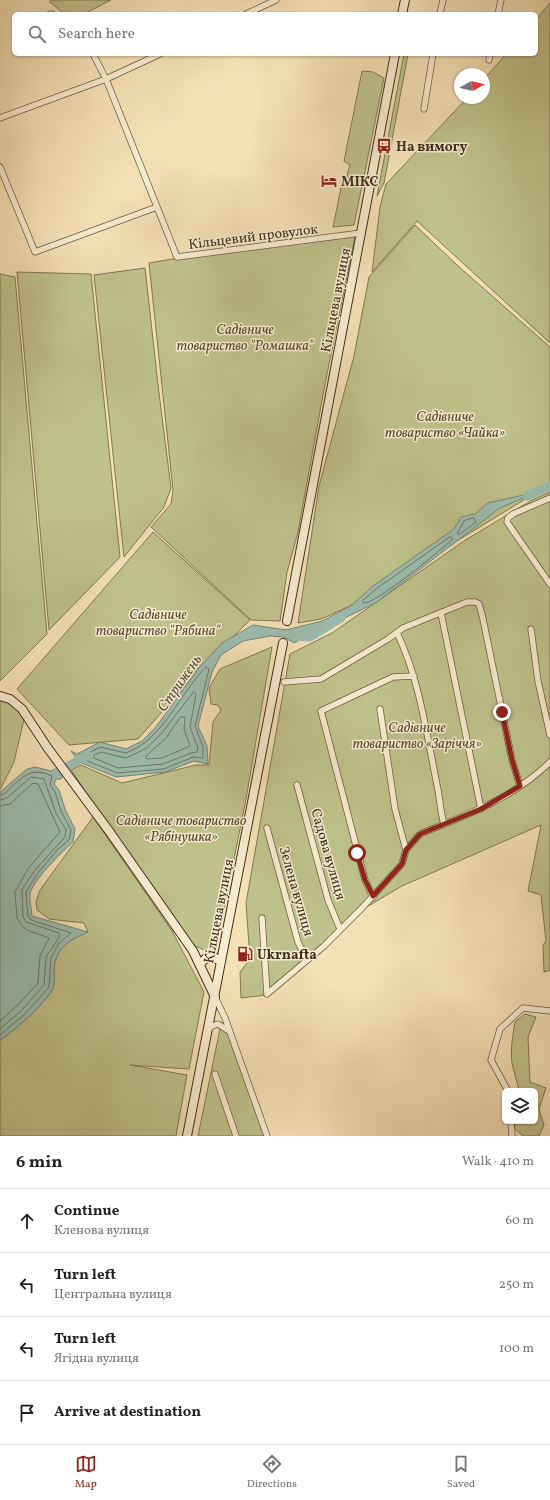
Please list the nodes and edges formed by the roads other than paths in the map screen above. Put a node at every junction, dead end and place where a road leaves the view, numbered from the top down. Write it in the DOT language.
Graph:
graph roads {
  1 [pos="276,0"];
  2 [pos="405,0"];
  3 [pos="443,0"];
  4 [pos="501,0"];
  5 [pos="250,12"];
  6 [pos="402,12"];
  7 [pos="440,12"];
  8 [pos="498,12"];
  9 [pos="94,56"];
  10 [pos="156,56"];
  11 [pos="394,56"];
  12 [pos="433,56"];
  13 [pos="106,80"];
  14 [pos="424,108"];
  15 [pos="0,118"];
  16 [pos="0,167"];
  17 [pos="157,207"];
  18 [pos="360,233"];
  19 [pos="550,498"];
  20 [pos="550,584"];
  21 [pos="441,613"];
  22 [pos="287,621"];
  23 [pos="531,629"];
  24 [pos="397,633"];
  25 [pos="283,643"];
  26 [pos="414,676"];
  27 [pos="284,682"];
  28 [pos="0,696"];
  29 [pos="380,709"];
  30 [pos="550,735"];
  31 [pos="550,762"];
  32 [pos="297,785"];
  33 [pos="520,786"];
  34 [pos="481,809"];
  35 [pos="444,824"];
  36 [pos="267,828"];
  37 [pos="406,850"];
  38 [pos="373,896"];
  39 [pos="262,918"];
  40 [pos="340,929"];
  41 [pos="193,951"];
  42 [pos="207,957"];
  43 [pos="307,960"];
  44 [pos="221,962"];
  45 [pos="200,964"];
  46 [pos="215,997"];
  47 [pos="550,1011"];
  48 [pos="229,1031"];
  49 [pos="206,1035"];
  50 [pos="215,1074"];
  51 [pos="506,1088"];
  52 [pos="511,1124"];
  53 [pos="187,1136"];
  54 [pos="236,1136"];
  55 [pos="267,1136"];
  56 [pos="512,1136"];
  1 -- 5 [label="street"];
  2 -- 6 [label="main road"];
  3 -- 7 [label="street"];
  4 -- 8 [label="street"];
  9 -- 13 [label="street, Кільцевий провулок"];
  10 -- 13 [label="street"];
  11 -- 18 [label="main road, Кільцева вулиця"];
  12 -- 14 [label="street"];
  13 -- 15 [label="street"];
  13 -- 17 [label="street, Кільцевий провулок"];
  16 -- 17 [label="street"];
  17 -- 18 [label="street, Кільцевий провулок"];
  18 -- 22 [label="main road, Кільцева вулиця"];
  19 -- 20 [label="street"];
  21 -- 24 [label="street"];
  21 -- 33 [label="street"];
  21 -- 34 [label="street"];
  23 -- 30 [label="street"];
  24 -- 26 [label="street"];
  24 -- 27 [label="street"];
  25 -- 44 [label="main road, Кільцева вулиця"];
  26 -- 35 [label="street"];
  26 -- 38 [label="street"];
  28 -- 41 [label="main road"];
  29 -- 37 [label="street"];
  31 -- 33 [label="street"];
  32 -- 40 [label="street, Садова вулиця"];
  33 -- 34 [label="street"];
  34 -- 35 [label="street"];
  35 -- 37 [label="street"];
  36 -- 43 [label="street, Зелена вулиця"];
  37 -- 38 [label="street"];
  38 -- 40 [label="street"];
  39 -- 43 [label="street"];
  40 -- 43 [label="street"];
  41 -- 42 [label="main road"];
  41 -- 45 [label="main road"];
  42 -- 44 [label="main road"];
  42 -- 45 [label="main road"];
  44 -- 46 [label="main road, Кільцева вулиця"];
  45 -- 46 [label="main road"];
  46 -- 48 [label="street"];
  46 -- 49 [label="main road, Кільцева вулиця"];
  47 -- 51 [label="street"];
  48 -- 49 [label="street"];
  48 -- 55 [label="street"];
  49 -- 53 [label="main road, Кільцева вулиця"];
  50 -- 54 [label="street"];
  52 -- 56 [label="street"];
}
